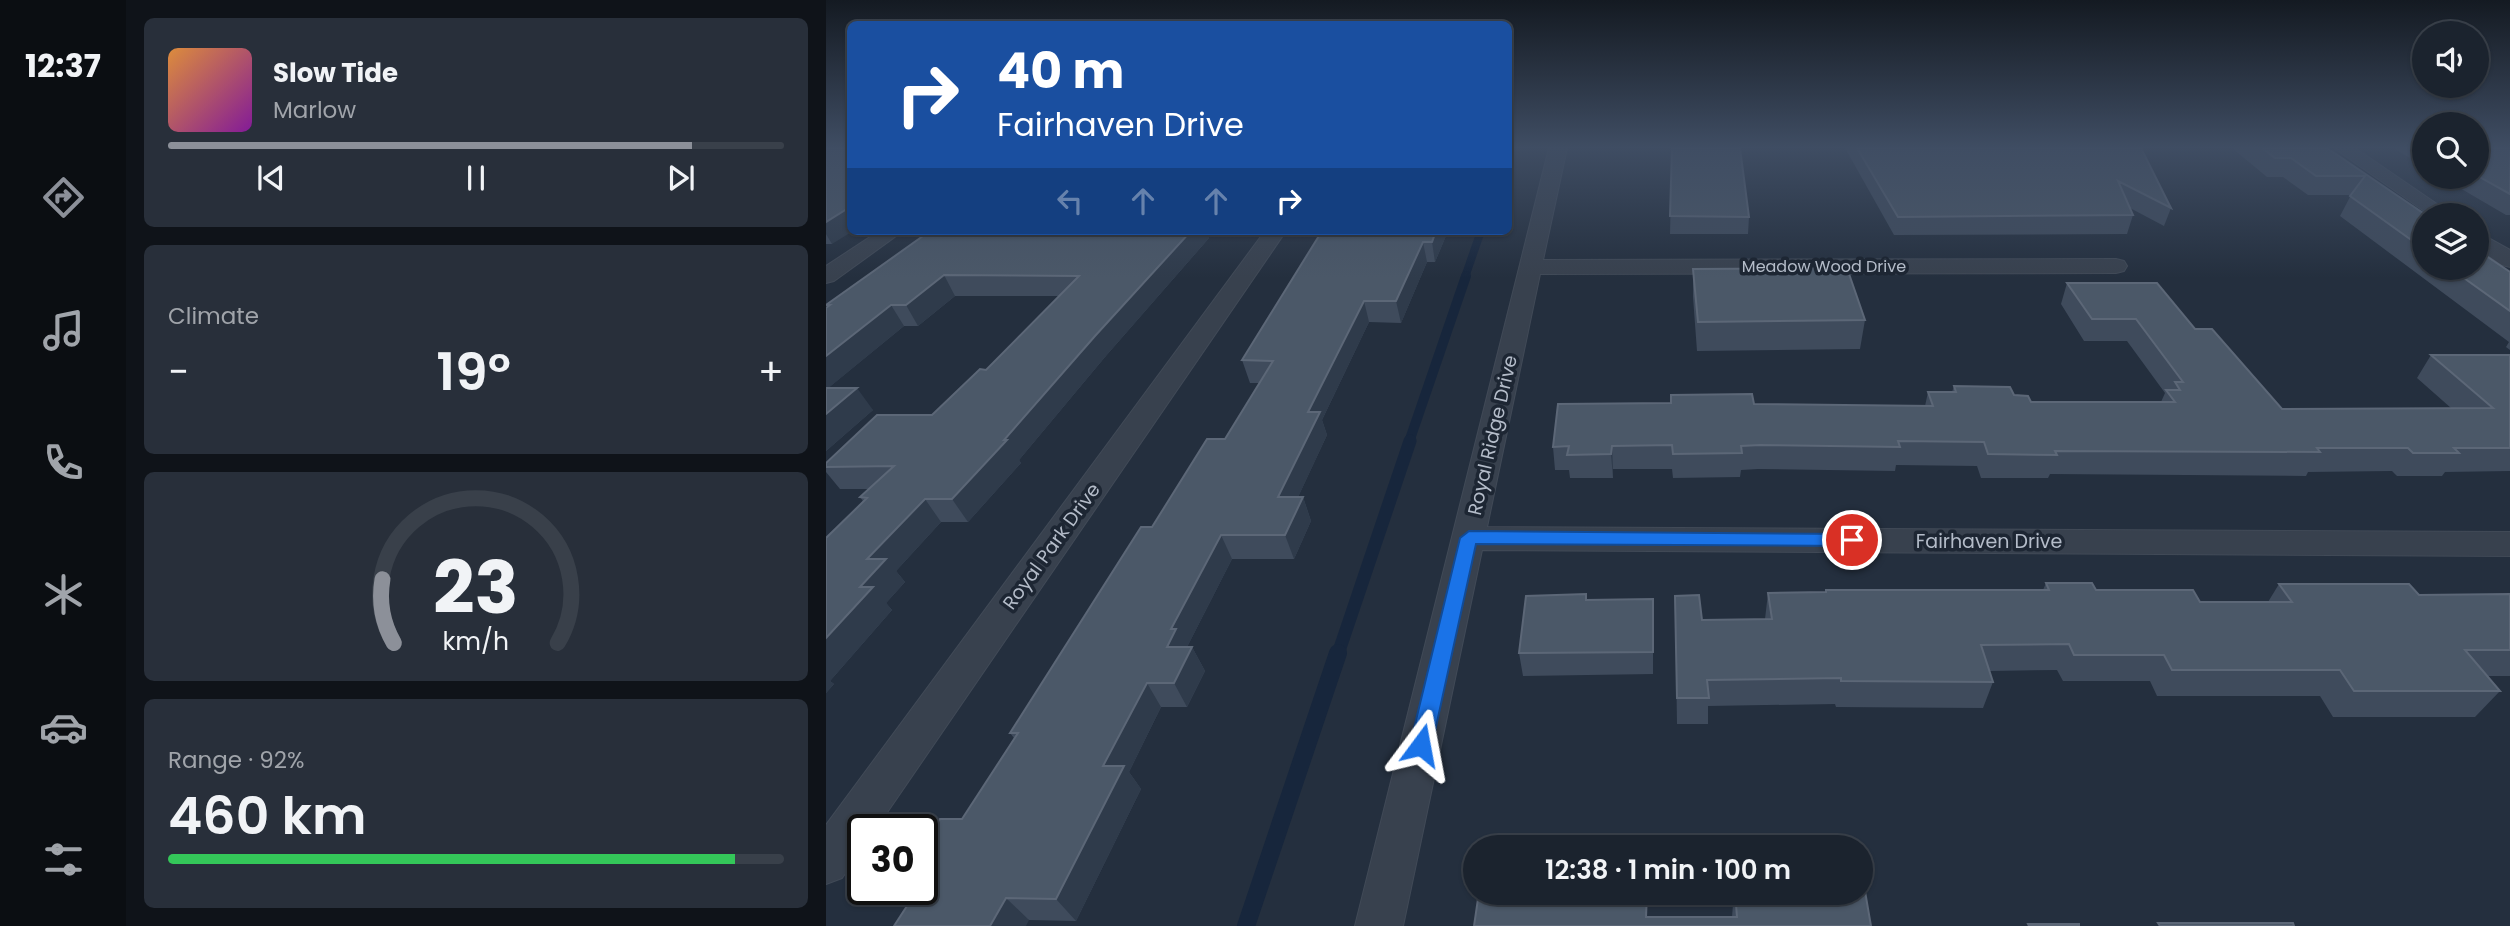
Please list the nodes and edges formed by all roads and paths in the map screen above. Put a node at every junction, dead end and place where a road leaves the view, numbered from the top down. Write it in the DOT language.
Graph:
graph roads {
  1 [pos="1548,191"];
  2 [pos="2407,191"];
  3 [pos="2425,203"];
  4 [pos="887,235"];
  5 [pos="1273,235"];
  6 [pos="2489,246"];
  7 [pos="2510,260"];
  8 [pos="2116,266"];
  9 [pos="1531,267"];
  10 [pos="826,276"];
  11 [pos="1469,538"];
  12 [pos="2510,544"];
  13 [pos="826,862"];
  14 [pos="1379,926"];
  1 -- 9 [label="street, Royal Ridge Drive"];
  2 -- 3 [label="street"];
  4 -- 10 [label="street"];
  5 -- 13 [label="street, Royal Park Drive"];
  6 -- 7 [label="street"];
  8 -- 9 [label="street, Meadow Wood Drive"];
  9 -- 11 [label="street, Royal Ridge Drive"];
  11 -- 12 [label="street, Fairhaven Drive"];
  11 -- 14 [label="street, Royal Ridge Drive"];
}
